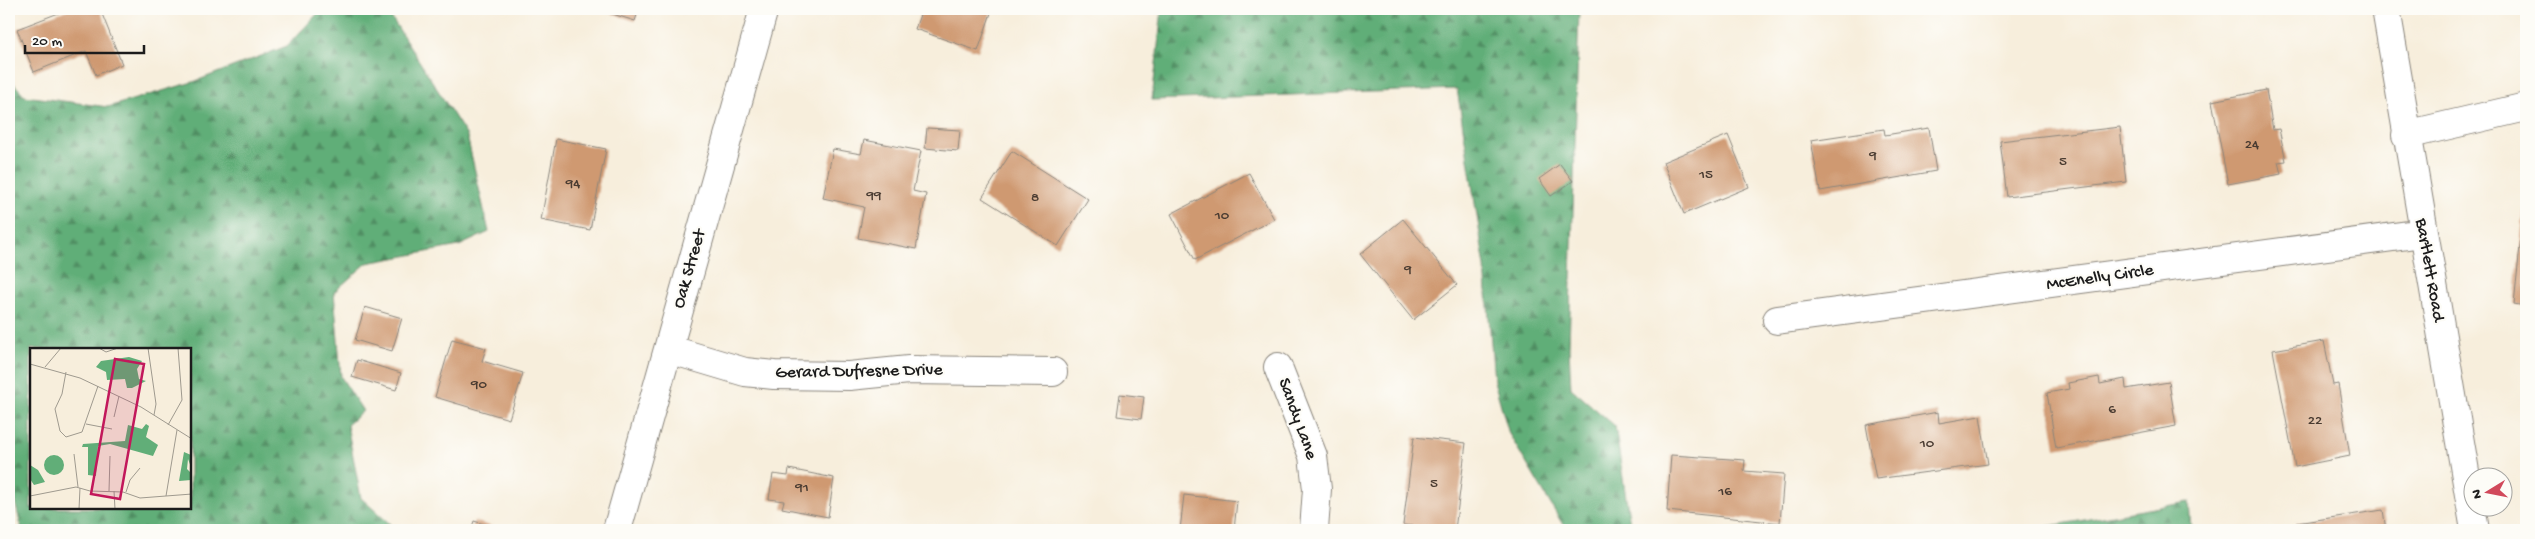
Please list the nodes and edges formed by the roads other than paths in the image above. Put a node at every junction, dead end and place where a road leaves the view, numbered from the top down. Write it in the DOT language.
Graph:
graph roads {
  1 [pos="764,9"];
  2 [pos="2386,9"];
  3 [pos="2526,107"];
  4 [pos="2406,135"];
  5 [pos="2423,234"];
  6 [pos="1778,320"];
  7 [pos="668,349"];
  8 [pos="1278,367"];
  9 [pos="1053,372"];
  10 [pos="617,530"];
  11 [pos="1314,530"];
  12 [pos="2475,530"];
  1 -- 7 [label="street, Oak Street"];
  2 -- 4 [label="street, Bartlett Road"];
  3 -- 4 [label="street"];
  4 -- 5 [label="street, Bartlett Road"];
  5 -- 6 [label="street, McEnelly Circle"];
  5 -- 12 [label="street, Bartlett Road"];
  7 -- 9 [label="street, Gerard Dufresne Drive"];
  7 -- 10 [label="street, Oak Street"];
  8 -- 11 [label="street, Sandy Lane"];
}
